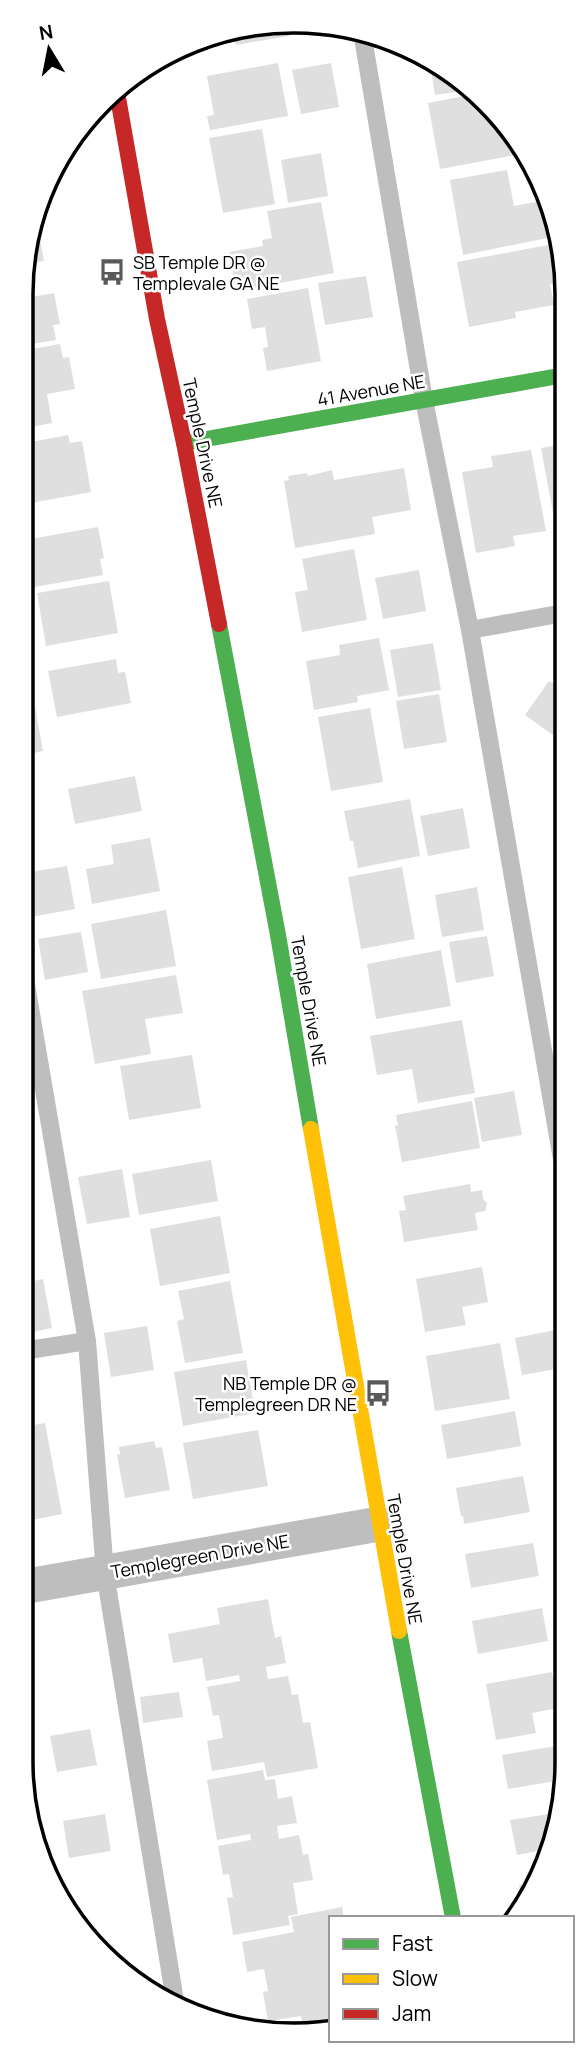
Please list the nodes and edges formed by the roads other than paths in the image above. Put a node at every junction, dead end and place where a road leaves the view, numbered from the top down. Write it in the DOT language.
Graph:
graph roads {
  1 [pos="364,43"];
  2 [pos="119,101"];
  3 [pos="555,377"];
  4 [pos="424,400"];
  5 [pos="184,443"];
  6 [pos="555,615"];
  7 [pos="470,630"];
  8 [pos="33,1026"];
  9 [pos="555,1119"];
  10 [pos="87,1341"];
  11 [pos="33,1349"];
  12 [pos="379,1524"];
  13 [pos="105,1573"];
  14 [pos="33,1585"];
  15 [pos="453,1916"];
  16 [pos="174,1993"];
  1 -- 4 [label="lane"];
  2 -- 5 [label="street, Temple Drive NE"];
  3 -- 4 [label="street, 41 Avenue NE"];
  4 -- 5 [label="street, 41 Avenue NE"];
  4 -- 7 [label="lane"];
  5 -- 12 [label="street, Temple Drive NE"];
  6 -- 7 [label="lane"];
  7 -- 9 [label="lane"];
  8 -- 10 [label="lane"];
  10 -- 11 [label="lane"];
  10 -- 13 [label="lane"];
  12 -- 13 [label="street, Templegreen Drive NE"];
  12 -- 15 [label="street, Temple Drive NE"];
  13 -- 14 [label="street, Templegreen Drive NE"];
  13 -- 16 [label="lane"];
}
